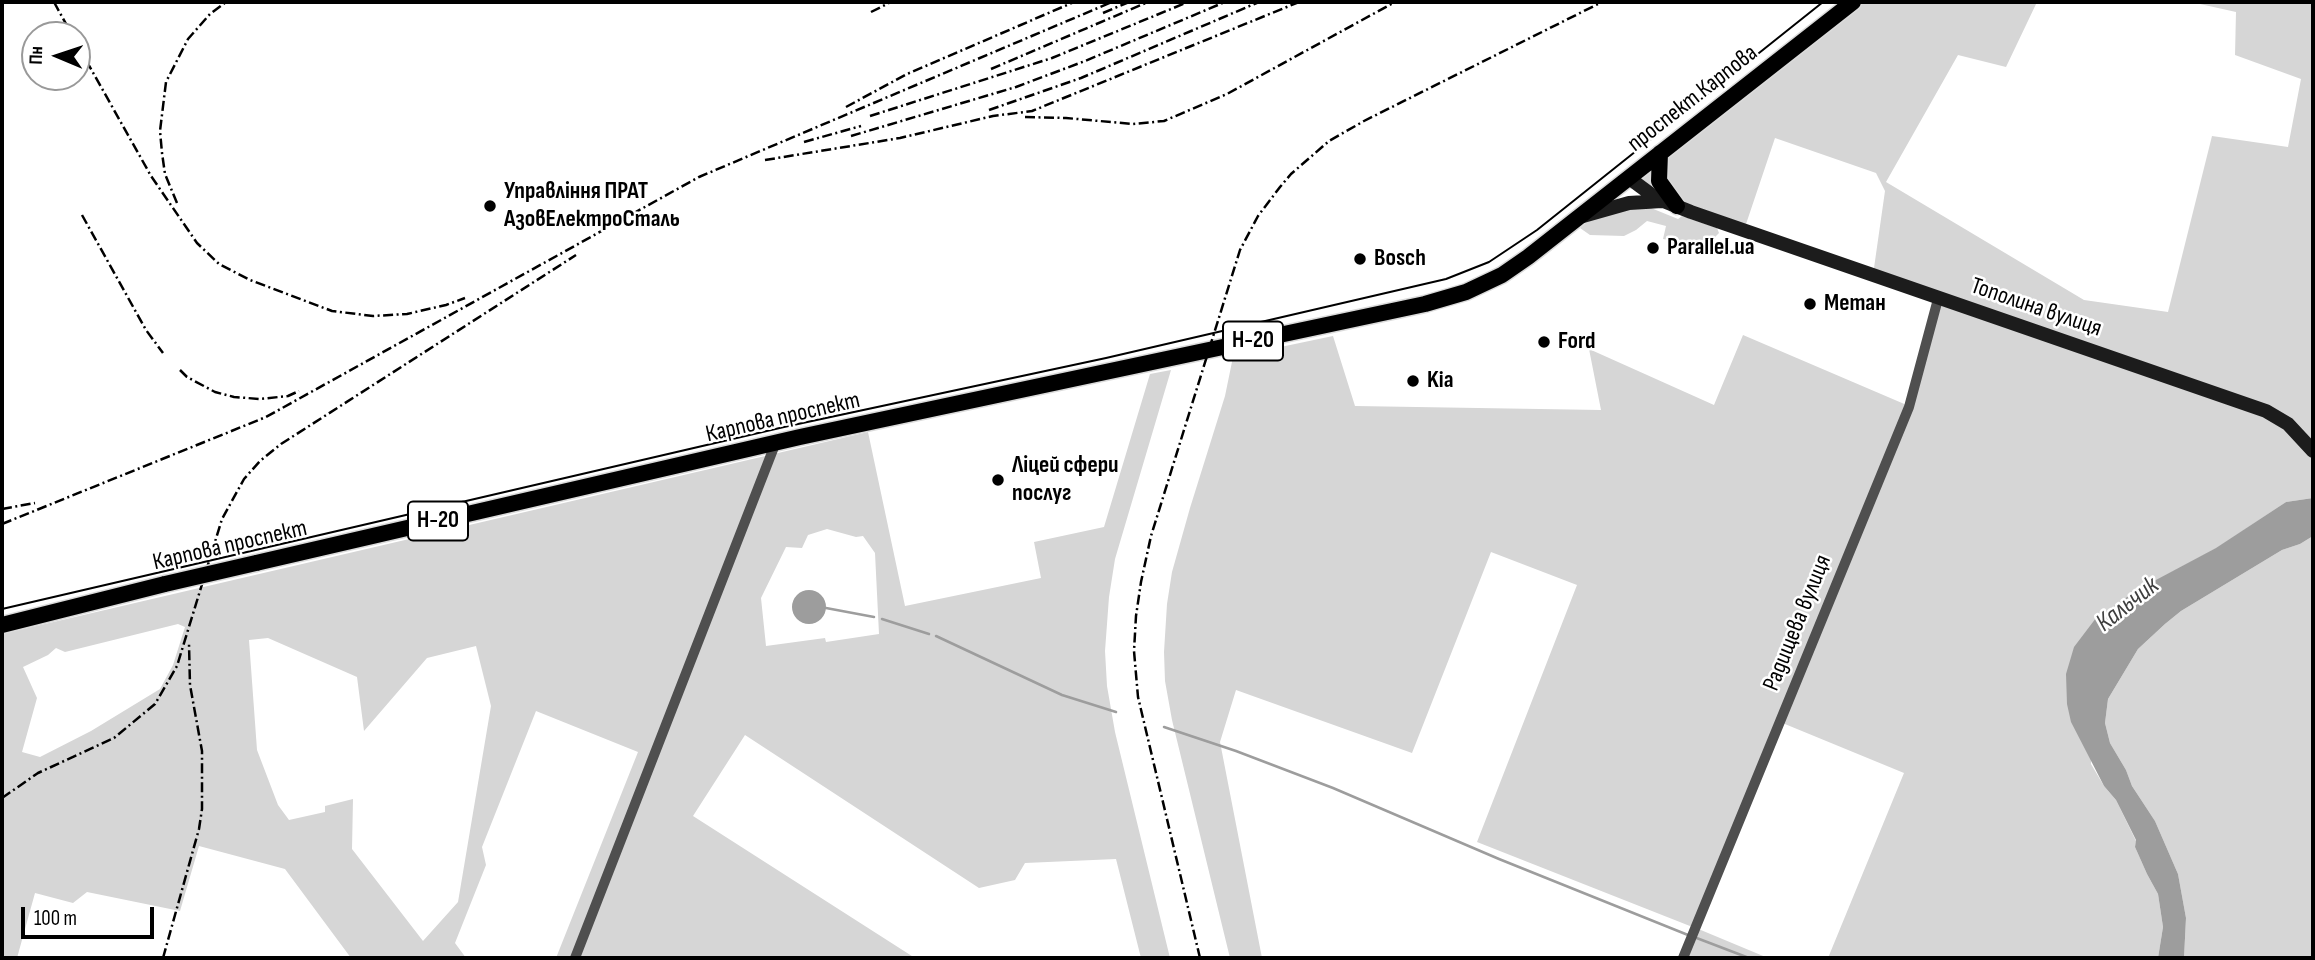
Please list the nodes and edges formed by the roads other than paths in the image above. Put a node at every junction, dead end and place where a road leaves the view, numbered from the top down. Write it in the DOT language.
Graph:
graph roads {
  1 [pos="1853,2"];
  2 [pos="1660,153"];
  3 [pos="1629,178"];
  4 [pos="1670,204"];
  5 [pos="1579,217"];
  6 [pos="1561,232"];
  7 [pos="1938,299"];
  8 [pos="776,442"];
  9 [pos="2309,446"];
  10 [pos="2,625"];
  11 [pos="575,958"];
  12 [pos="1683,958"];
  1 -- 2 [label="main road, проспект Карпова"];
  2 -- 3 [label="main road, проспект Карпова"];
  2 -- 4 [label="main road"];
  3 -- 4 [label="main road"];
  3 -- 5 [label="main road, проспект Карпова"];
  4 -- 5 [label="main road"];
  4 -- 7 [label="main road, Тополина вулиця"];
  5 -- 6 [label="main road, проспект Карпова"];
  6 -- 8 [label="main road, Карпова проспект / Н-20"];
  7 -- 9 [label="main road, Тополина вулиця"];
  7 -- 12 [label="street, Радищева вулиця"];
  8 -- 10 [label="main road, Карпова проспект / Н-20, bridge"];
  8 -- 11 [label="street"];
}
